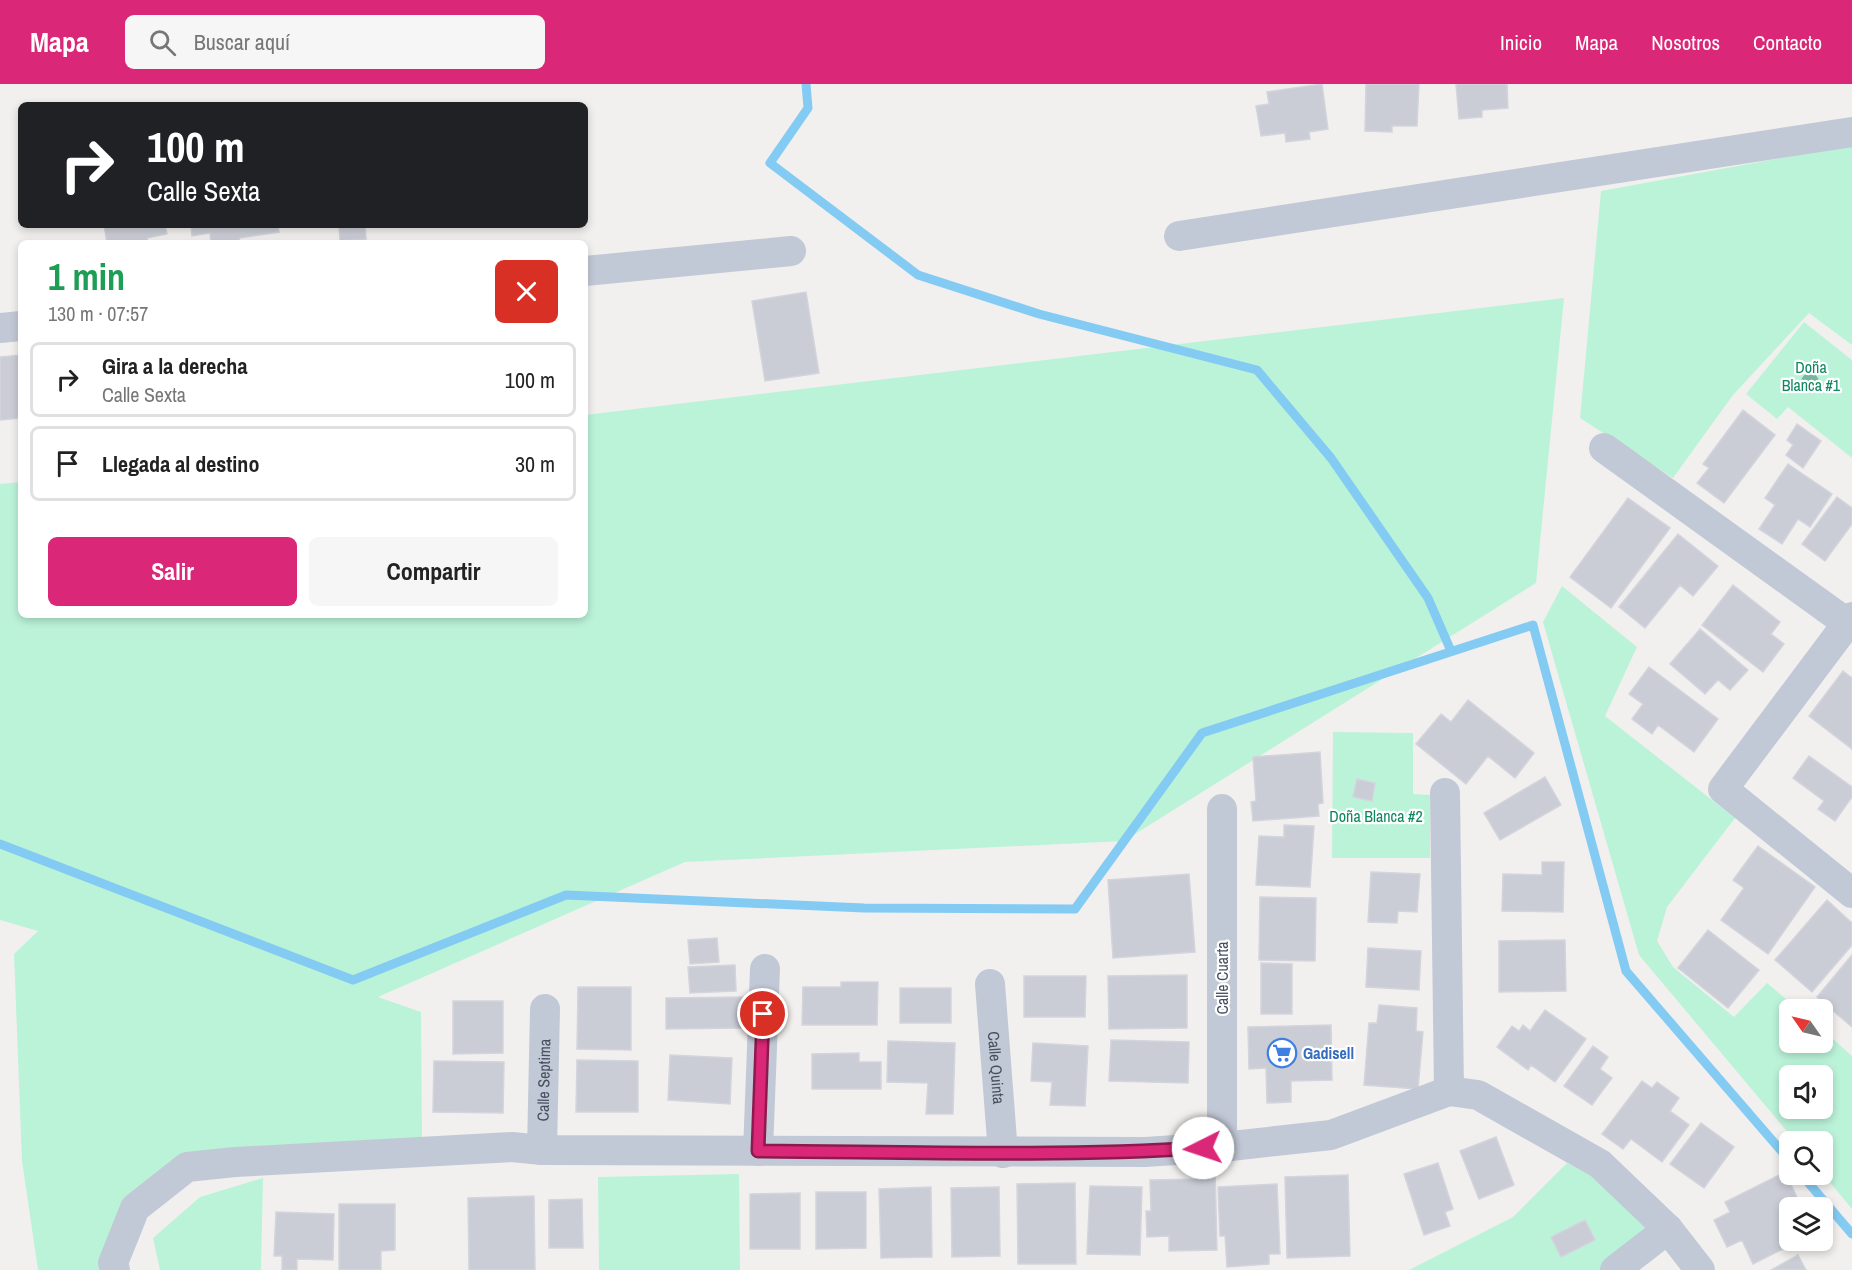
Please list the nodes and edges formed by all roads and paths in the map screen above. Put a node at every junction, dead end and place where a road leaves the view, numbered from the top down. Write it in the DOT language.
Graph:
graph roads {
  1 [pos="1852,132"];
  2 [pos="1179,237"];
  3 [pos="791,251"];
  4 [pos="588,271"];
  5 [pos="18,326"];
  6 [pos="0,328"];
  7 [pos="1604,448"];
  8 [pos="1850,620"];
  9 [pos="1445,793"];
  10 [pos="1222,809"];
  11 [pos="1852,893"];
  12 [pos="765,969"];
  13 [pos="990,984"];
  14 [pos="545,1009"];
  15 [pos="1449,1091"];
  16 [pos="1222,1147"];
  17 [pos="542,1150"];
  18 [pos="758,1151"];
  19 [pos="1003,1153"];
  20 [pos="1668,1229"];
  21 [pos="115,1270"];
  22 [pos="1615,1270"];
  23 [pos="1700,1270"];
  1 -- 2 [label="street"];
  3 -- 4 [label="street"];
  5 -- 6 [label="street"];
  7 -- 8 [label="street"];
  8 -- 11 [label="street"];
  9 -- 15 [label="street"];
  10 -- 16 [label="street, Calle Cuarta"];
  12 -- 18 [label="street"];
  13 -- 19 [label="street, Calle Quinta"];
  14 -- 17 [label="street, Calle Septima"];
  15 -- 16 [label="street"];
  15 -- 20 [label="street"];
  16 -- 19 [label="street"];
  17 -- 18 [label="street"];
  17 -- 21 [label="street"];
  18 -- 19 [label="street"];
  20 -- 22 [label="street"];
  20 -- 23 [label="street"];
}
